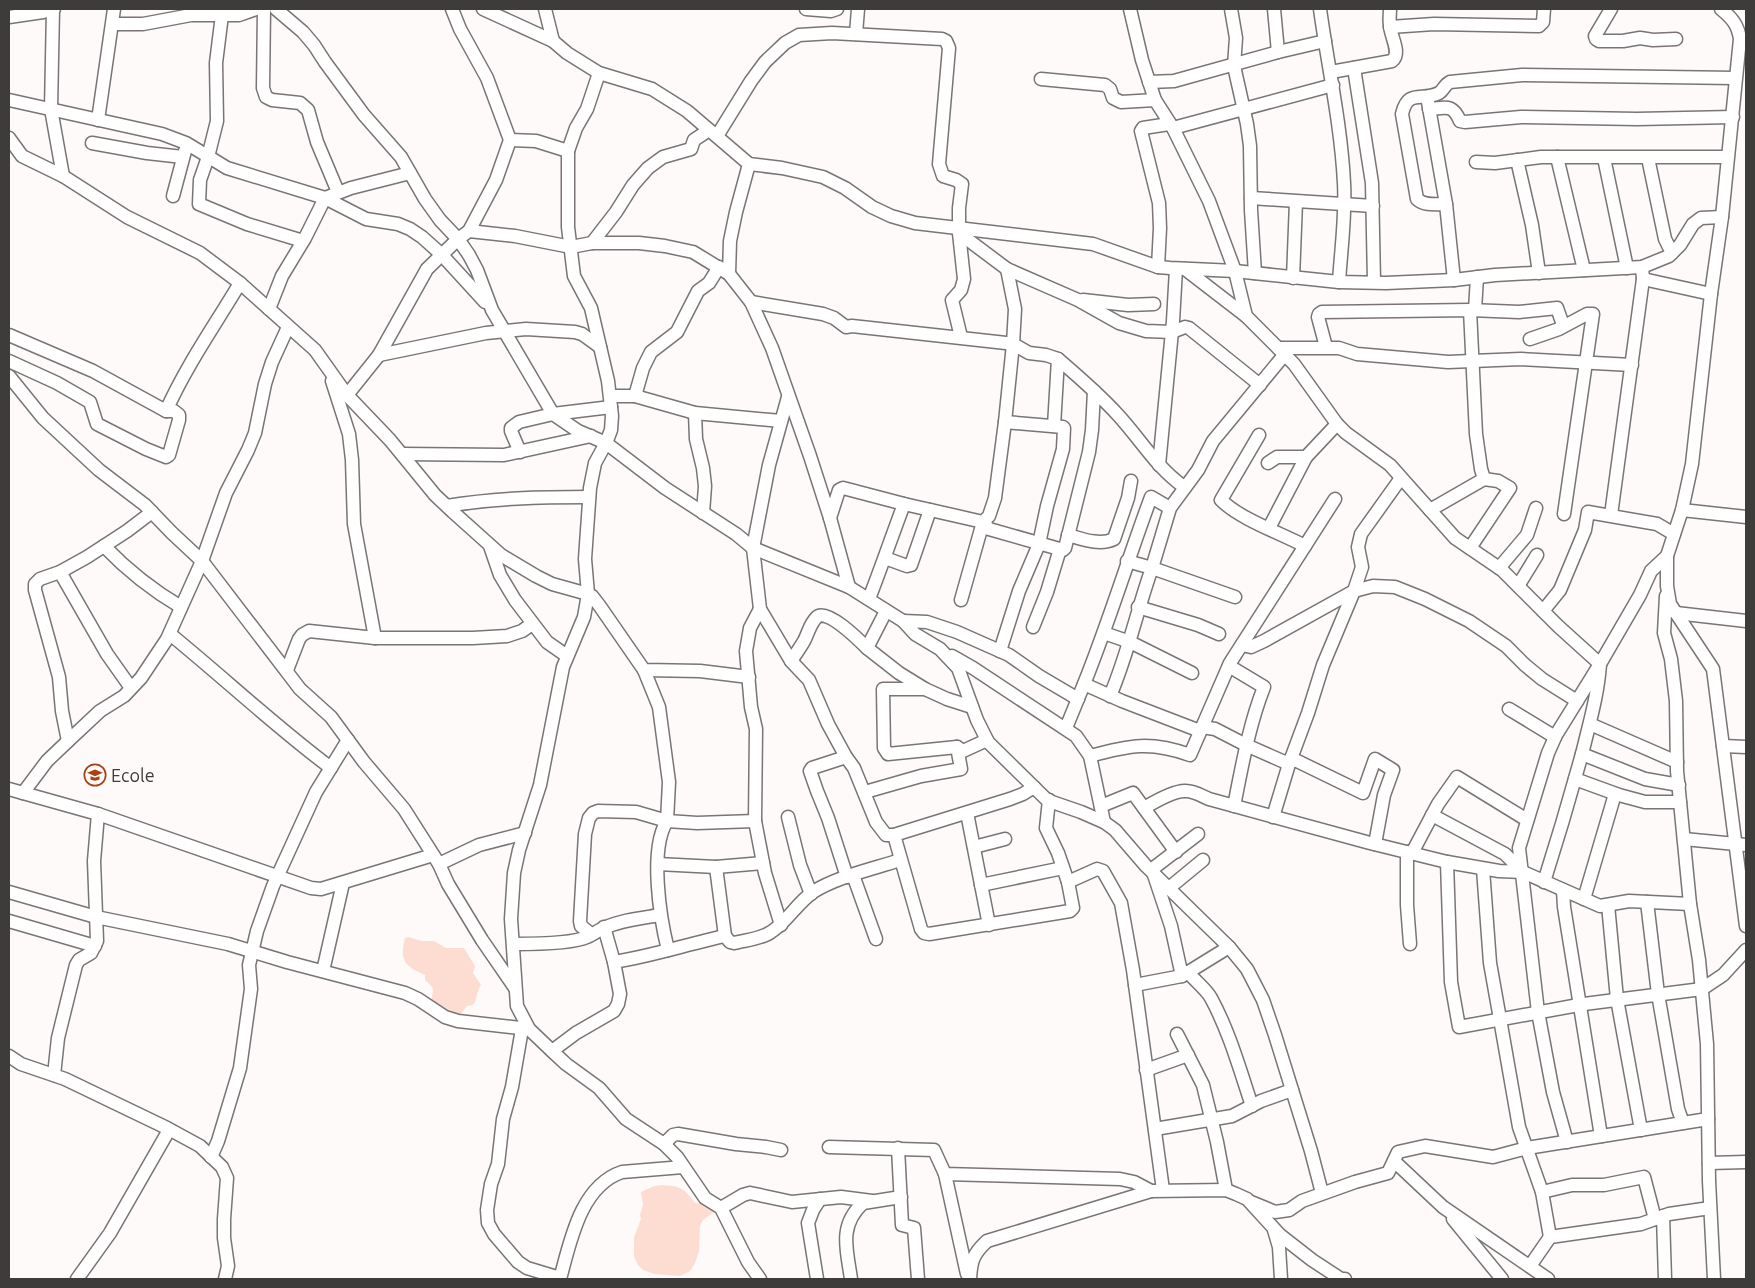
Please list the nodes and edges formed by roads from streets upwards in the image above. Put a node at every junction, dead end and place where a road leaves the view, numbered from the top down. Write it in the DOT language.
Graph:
graph roads {
  1 [pos="53,9"];
  2 [pos="114,9"];
  3 [pos="256,9"];
  4 [pos="264,9"];
  5 [pos="276,9"];
  6 [pos="452,9"];
  7 [pos="483,9"];
  8 [pos="545,9"];
  9 [pos="806,9"];
  10 [pos="838,9"];
  11 [pos="858,9"];
  12 [pos="1130,9"];
  13 [pos="1231,9"];
  14 [pos="1274,9"];
  15 [pos="1320,9"];
  16 [pos="1390,9"];
  17 [pos="1544,9"];
  18 [pos="1611,9"];
  19 [pos="1722,9"];
  20 [pos="9,16"];
  21 [pos="222,16"];
  22 [pos="113,24"];
  23 [pos="1390,27"];
  24 [pos="856,34"];
  25 [pos="1676,39"];
  26 [pos="553,41"];
  27 [pos="1325,41"];
  28 [pos="1278,52"];
  29 [pos="1234,66"];
  30 [pos="1354,68"];
  31 [pos="599,73"];
  32 [pos="1332,78"];
  33 [pos="1736,78"];
  34 [pos="1041,79"];
  35 [pos="1149,82"];
  36 [pos="9,100"];
  37 [pos="1155,100"];
  38 [pos="1428,103"];
  39 [pos="1244,108"];
  40 [pos="51,109"];
  41 [pos="1733,117"];
  42 [pos="98,120"];
  43 [pos="1171,126"];
  44 [pos="713,133"];
  45 [pos="9,138"];
  46 [pos="510,140"];
  47 [pos="92,143"];
  48 [pos="186,143"];
  49 [pos="568,151"];
  50 [pos="183,157"];
  51 [pos="208,157"];
  52 [pos="1557,157"];
  53 [pos="1727,157"];
  54 [pos="1604,158"];
  55 [pos="1648,158"];
  56 [pos="1517,160"];
  57 [pos="1476,162"];
  58 [pos="749,164"];
  59 [pos="410,173"];
  60 [pos="64,176"];
  61 [pos="338,192"];
  62 [pos="173,196"];
  63 [pos="325,198"];
  64 [pos="1251,198"];
  65 [pos="1296,202"];
  66 [pos="1446,204"];
  67 [pos="1345,205"];
  68 [pos="1373,206"];
  69 [pos="1722,217"];
  70 [pos="469,231"];
  71 [pos="958,231"];
  72 [pos="458,238"];
  73 [pos="303,241"];
  74 [pos="592,243"];
  75 [pos="571,247"];
  76 [pos="1672,253"];
  77 [pos="441,254"];
  78 [pos="1158,267"];
  79 [pos="1627,268"];
  80 [pos="1007,269"];
  81 [pos="1181,269"];
  82 [pos="724,270"];
  83 [pos="1584,270"];
  84 [pos="1235,271"];
  85 [pos="1255,273"];
  86 [pos="1539,273"];
  87 [pos="1643,273"];
  88 [pos="1477,277"];
  89 [pos="1293,278"];
  90 [pos="1454,280"];
  91 [pos="1339,282"];
  92 [pos="1374,282"];
  93 [pos="240,283"];
  94 [pos="1712,294"];
  95 [pos="1078,300"];
  96 [pos="751,302"];
  97 [pos="1154,304"];
  98 [pos="268,309"];
  99 [pos="492,310"];
  100 [pos="1473,310"];
  101 [pos="1246,316"];
  102 [pos="1563,325"];
  103 [pos="288,328"];
  104 [pos="504,332"];
  105 [pos="1172,332"];
  106 [pos="9,336"];
  107 [pos="962,337"];
  108 [pos="1530,339"];
  109 [pos="1013,344"];
  110 [pos="600,347"];
  111 [pos="1326,347"];
  112 [pos="1281,351"];
  113 [pos="379,355"];
  114 [pos="1058,359"];
  115 [pos="9,361"];
  116 [pos="1472,361"];
  117 [pos="1586,362"];
  118 [pos="1632,365"];
  119 [pos="327,366"];
  120 [pos="9,376"];
  121 [pos="1260,385"];
  122 [pos="1094,391"];
  123 [pos="347,395"];
  124 [pos="636,396"];
  125 [pos="788,396"];
  126 [pos="611,402"];
  127 [pos="166,410"];
  128 [pos="695,412"];
  129 [pos="554,414"];
  130 [pos="781,421"];
  131 [pos="1005,422"];
  132 [pos="1337,424"];
  133 [pos="1054,426"];
  134 [pos="1259,435"];
  135 [pos="591,436"];
  136 [pos="606,444"];
  137 [pos="520,452"];
  138 [pos="402,454"];
  139 [pos="1306,457"];
  140 [pos="1268,463"];
  141 [pos="1159,465"];
  142 [pos="1401,478"];
  143 [pos="1484,479"];
  144 [pos="1131,481"];
  145 [pos="1184,487"];
  146 [pos="589,497"];
  147 [pos="1335,499"];
  148 [pos="904,504"];
  149 [pos="446,506"];
  150 [pos="1170,508"];
  151 [pos="1536,508"];
  152 [pos="930,510"];
  153 [pos="1430,510"];
  154 [pos="1682,510"];
  155 [pos="152,512"];
  156 [pos="703,513"];
  157 [pos="1564,514"];
  158 [pos="1612,515"];
  159 [pos="830,518"];
  160 [pos="1746,518"];
  161 [pos="983,522"];
  162 [pos="1269,528"];
  163 [pos="1674,534"];
  164 [pos="1068,536"];
  165 [pos="489,544"];
  166 [pos="1039,544"];
  167 [pos="104,546"];
  168 [pos="1305,546"];
  169 [pos="753,548"];
  170 [pos="1470,548"];
  171 [pos="1060,550"];
  172 [pos="1537,555"];
  173 [pos="1667,556"];
  174 [pos="885,558"];
  175 [pos="202,560"];
  176 [pos="1127,561"];
  177 [pos="1152,568"];
  178 [pos="1499,568"];
  179 [pos="60,572"];
  180 [pos="1518,586"];
  181 [pos="1667,586"];
  182 [pos="849,587"];
  183 [pos="1354,592"];
  184 [pos="588,594"];
  185 [pos="1235,598"];
  186 [pos="869,600"];
  187 [pos="960,600"];
  188 [pos="181,607"];
  189 [pos="1138,607"];
  190 [pos="760,609"];
  191 [pos="886,611"];
  192 [pos="1543,611"];
  193 [pos="1676,613"];
  194 [pos="903,621"];
  195 [pos="1746,621"];
  196 [pos="532,624"];
  197 [pos="1034,627"];
  198 [pos="1104,633"];
  199 [pos="170,634"];
  200 [pos="1219,634"];
  201 [pos="375,638"];
  202 [pos="1130,642"];
  203 [pos="1242,645"];
  204 [pos="867,648"];
  205 [pos="940,649"];
  206 [pos="1000,651"];
  207 [pos="568,656"];
  208 [pos="791,661"];
  209 [pos="1600,664"];
  210 [pos="1229,666"];
  211 [pos="287,670"];
  212 [pos="644,670"];
  213 [pos="1192,673"];
  214 [pos="749,677"];
  215 [pos="1084,684"];
  216 [pos="131,688"];
  217 [pos="925,689"];
  218 [pos="1110,696"];
  219 [pos="1078,699"];
  220 [pos="1577,702"];
  221 [pos="972,707"];
  222 [pos="1509,709"];
  223 [pos="1590,724"];
  224 [pos="1066,728"];
  225 [pos="1201,729"];
  226 [pos="1555,737"];
  227 [pos="348,740"];
  228 [pos="987,740"];
  229 [pos="68,741"];
  230 [pos="1246,745"];
  231 [pos="1723,746"];
  232 [pos="957,747"];
  233 [pos="1746,748"];
  234 [pos="1582,754"];
  235 [pos="1090,756"];
  236 [pos="846,757"];
  237 [pos="1290,761"];
  238 [pos="1677,762"];
  239 [pos="331,768"];
  240 [pos="1575,779"];
  241 [pos="1679,785"];
  242 [pos="1034,786"];
  243 [pos="9,788"];
  244 [pos="866,792"];
  245 [pos="23,793"];
  246 [pos="1615,794"];
  247 [pos="1048,800"];
  248 [pos="1680,802"];
  249 [pos="1101,806"];
  250 [pos="1234,806"];
  251 [pos="1144,808"];
  252 [pos="967,813"];
  253 [pos="98,814"];
  254 [pos="1432,815"];
  255 [pos="788,816"];
  256 [pos="1273,817"];
  257 [pos="1527,820"];
  258 [pos="667,821"];
  259 [pos="755,821"];
  260 [pos="1104,822"];
  261 [pos="524,833"];
  262 [pos="1198,834"];
  263 [pos="894,835"];
  264 [pos="1005,839"];
  265 [pos="1684,839"];
  266 [pos="1375,844"];
  267 [pos="1741,845"];
  268 [pos="974,847"];
  269 [pos="1176,852"];
  270 [pos="1410,853"];
  271 [pos="436,859"];
  272 [pos="900,860"];
  273 [pos="1203,860"];
  274 [pos="1447,862"];
  275 [pos="763,863"];
  276 [pos="658,864"];
  277 [pos="716,867"];
  278 [pos="1064,868"];
  279 [pos="1483,869"];
  280 [pos="1152,872"];
  281 [pos="1523,872"];
  282 [pos="850,876"];
  283 [pos="277,877"];
  284 [pos="1068,882"];
  285 [pos="1544,882"];
  286 [pos="343,883"];
  287 [pos="981,885"];
  288 [pos="1169,888"];
  289 [pos="1563,890"];
  290 [pos="9,892"];
  291 [pos="811,894"];
  292 [pos="1584,899"];
  293 [pos="1647,902"];
  294 [pos="1690,904"];
  295 [pos="1608,905"];
  296 [pos="660,915"];
  297 [pos="96,917"];
  298 [pos="9,922"];
  299 [pos="989,924"];
  300 [pos="780,925"];
  301 [pos="1746,926"];
  302 [pos="604,927"];
  303 [pos="591,934"];
  304 [pos="725,936"];
  305 [pos="876,939"];
  306 [pos="514,944"];
  307 [pos="1410,944"];
  308 [pos="96,946"];
  309 [pos="1229,947"];
  310 [pos="668,950"];
  311 [pos="1746,950"];
  312 [pos="251,951"];
  313 [pos="614,962"];
  314 [pos="323,971"];
  315 [pos="1185,974"];
  316 [pos="1135,985"];
  317 [pos="515,988"];
  318 [pos="1702,989"];
  319 [pos="1658,994"];
  320 [pos="1617,999"];
  321 [pos="1579,1005"];
  322 [pos="1538,1012"];
  323 [pos="1500,1019"];
  324 [pos="526,1029"];
  325 [pos="1177,1034"];
  326 [pos="552,1051"];
  327 [pos="1188,1055"];
  328 [pos="9,1056"];
  329 [pos="1146,1070"];
  330 [pos="54,1075"];
  331 [pos="1292,1090"];
  332 [pos="1252,1106"];
  333 [pos="1708,1119"];
  334 [pos="1212,1121"];
  335 [pos="1683,1123"];
  336 [pos="1155,1129"];
  337 [pos="170,1130"];
  338 [pos="1641,1130"];
  339 [pos="1601,1136"];
  340 [pos="1567,1142"];
  341 [pos="664,1144"];
  342 [pos="829,1146"];
  343 [pos="898,1148"];
  344 [pos="1527,1148"];
  345 [pos="781,1150"];
  346 [pos="211,1157"];
  347 [pos="1394,1161"];
  348 [pos="1746,1162"];
  349 [pos="1709,1163"];
  350 [pos="683,1168"];
  351 [pos="945,1174"];
  352 [pos="1157,1190"];
  353 [pos="1226,1190"];
  354 [pos="1542,1192"];
  355 [pos="1322,1193"];
  356 [pos="901,1196"];
  357 [pos="820,1199"];
  358 [pos="1247,1200"];
  359 [pos="872,1201"];
  360 [pos="1443,1207"];
  361 [pos="721,1208"];
  362 [pos="1710,1208"];
  363 [pos="1659,1218"];
  364 [pos="1273,1228"];
  365 [pos="1550,1237"];
  366 [pos="1534,1272"];
  367 [pos="77,1279"];
  368 [pos="225,1279"];
  369 [pos="560,1279"];
  370 [pos="760,1279"];
  371 [pos="817,1279"];
  372 [pos="851,1279"];
  373 [pos="918,1279"];
  374 [pos="969,1279"];
  375 [pos="1281,1279"];
  376 [pos="1345,1279"];
  377 [pos="1502,1279"];
  378 [pos="1548,1279"];
  379 [pos="1665,1279"];
  380 [pos="1714,1279"];
  1 -- 20 [label="street"];
  1 -- 40 [label="street"];
  2 -- 22 [label="street"];
  3 -- 21 [label="street"];
  4 -- 61 [label="street"];
  5 -- 59 [label="street"];
  6 -- 46 [label="street"];
  7 -- 26 [label="street"];
  8 -- 26 [label="street"];
  9 -- 10 [label="street"];
  11 -- 24 [label="street"];
  12 -- 35 [label="street"];
  13 -- 29 [label="street"];
  14 -- 28 [label="street"];
  15 -- 27 [label="street"];
  16 -- 23 [label="street"];
  17 -- 23 [label="street"];
  18 -- 25 [label="street"];
  19 -- 33 [label="street"];
  21 -- 22 [label="street"];
  21 -- 51 [label="street"];
  22 -- 42 [label="street"];
  23 -- 30 [label="street"];
  24 -- 44 [label="street"];
  24 -- 71 [label="street"];
  26 -- 31 [label="street"];
  27 -- 28 [label="street"];
  27 -- 32 [label="street"];
  28 -- 29 [label="street"];
  29 -- 35 [label="street"];
  29 -- 39 [label="street"];
  30 -- 32 [label="street"];
  30 -- 68 [label="street"];
  31 -- 44 [label="street"];
  31 -- 49 [label="street"];
  32 -- 39 [label="street"];
  32 -- 67 [label="street"];
  33 -- 38 [label="street"];
  33 -- 41 [label="street"];
  34 -- 37 [label="street"];
  35 -- 37 [label="street"];
  36 -- 40 [label="street"];
  37 -- 43 [label="street"];
  38 -- 41 [label="street"];
  38 -- 66 [label="street"];
  38 -- 66 [label="street"];
  39 -- 43 [label="street"];
  39 -- 64 [label="street"];
  40 -- 42 [label="street"];
  40 -- 60 [label="street"];
  41 -- 53 [label="street"];
  42 -- 48 [label="street"];
  43 -- 78 [label="street"];
  43 -- 84 [label="street"];
  44 -- 58 [label="street"];
  44 -- 74 [label="street"];
  45 -- 60 [label="street"];
  46 -- 49 [label="street"];
  46 -- 70 [label="street"];
  47 -- 50 [label="street"];
  48 -- 50 [label="street"];
  48 -- 51 [label="street"];
  49 -- 75 [label="street"];
  50 -- 62 [label="street"];
  51 -- 63 [label="street"];
  51 -- 73 [label="street"];
  52 -- 54 [label="street"];
  52 -- 56 [label="street"];
  52 -- 83 [label="street"];
  53 -- 55 [label="street"];
  53 -- 69 [label="street"];
  54 -- 55 [label="street"];
  54 -- 79 [label="street"];
  55 -- 76 [label="street"];
  56 -- 57 [label="street"];
  56 -- 86 [label="street"];
  58 -- 71 [label="street"];
  58 -- 82 [label="street"];
  59 -- 61 [label="street"];
  59 -- 72 [label="street"];
  60 -- 93 [label="street"];
  61 -- 63 [label="street"];
  63 -- 73 [label="street"];
  63 -- 77 [label="street"];
  64 -- 65 [label="street"];
  64 -- 85 [label="street"];
  65 -- 67 [label="street"];
  65 -- 89 [label="street"];
  66 -- 90 [label="street"];
  67 -- 68 [label="street"];
  67 -- 91 [label="street"];
  68 -- 92 [label="street"];
  69 -- 76 [label="street"];
  69 -- 94 [label="street"];
  70 -- 72 [label="street"];
  70 -- 75 [label="street"];
  71 -- 78 [label="street"];
  71 -- 80 [label="street"];
  71 -- 107 [label="street"];
  72 -- 77 [label="street"];
  72 -- 99 [label="street"];
  73 -- 98 [label="street"];
  74 -- 75 [label="street"];
  74 -- 82 [label="street"];
  75 -- 110 [label="street"];
  76 -- 87 [label="street"];
  77 -- 99 [label="street"];
  77 -- 113 [label="street"];
  78 -- 81 [label="street"];
  79 -- 83 [label="street"];
  79 -- 87 [label="street"];
  80 -- 95 [label="street"];
  80 -- 109 [label="street"];
  81 -- 84 [label="street"];
  81 -- 101 [label="street"];
  81 -- 105 [label="street"];
  82 -- 96 [label="street"];
  82 -- 124 [label="street"];
  83 -- 86 [label="street"];
  84 -- 85 [label="street"];
  84 -- 101 [label="street"];
  85 -- 89 [label="street"];
  86 -- 88 [label="street"];
  87 -- 94 [label="street"];
  87 -- 118 [label="street"];
  88 -- 90 [label="street"];
  88 -- 100 [label="street"];
  89 -- 91 [label="street"];
  90 -- 92 [label="street"];
  91 -- 92 [label="street"];
  93 -- 98 [label="street"];
  93 -- 127 [label="street"];
  94 -- 154 [label="street"];
  95 -- 97 [label="street"];
  95 -- 105 [label="street"];
  96 -- 107 [label="street"];
  96 -- 125 [label="street"];
  98 -- 103 [label="street"];
  99 -- 104 [label="street"];
  100 -- 102 [label="street"];
  100 -- 111 [label="street"];
  100 -- 116 [label="street"];
  101 -- 112 [label="street"];
  102 -- 108 [label="street"];
  102 -- 117 [label="street"];
  103 -- 119 [label="street"];
  103 -- 175 [label="street"];
  104 -- 110 [label="street"];
  104 -- 113 [label="street"];
  104 -- 129 [label="street"];
  105 -- 121 [label="street"];
  105 -- 141 [label="street"];
  106 -- 127 [label="street"];
  107 -- 109 [label="street"];
  109 -- 114 [label="street"];
  109 -- 131 [label="street"];
  110 -- 126 [label="street"];
  111 -- 112 [label="street"];
  111 -- 116 [label="street"];
  112 -- 121 [label="street"];
  112 -- 132 [label="street"];
  113 -- 123 [label="street"];
  114 -- 122 [label="street"];
  114 -- 133 [label="street"];
  115 -- 127 [label="street"];
  116 -- 117 [label="street"];
  116 -- 143 [label="street"];
  117 -- 118 [label="street"];
  117 -- 157 [label="street"];
  118 -- 158 [label="street"];
  119 -- 123 [label="street"];
  119 -- 201 [label="street"];
  120 -- 155 [label="street"];
  121 -- 145 [label="street"];
  122 -- 141 [label="street"];
  122 -- 164 [label="street"];
  123 -- 138 [label="street"];
  124 -- 126 [label="street"];
  124 -- 128 [label="street"];
  125 -- 130 [label="street"];
  125 -- 159 [label="street"];
  126 -- 129 [label="street"];
  126 -- 136 [label="street"];
  128 -- 130 [label="street"];
  128 -- 156 [label="street"];
  129 -- 135 [label="street"];
  129 -- 137 [label="street"];
  130 -- 169 [label="street"];
  131 -- 133 [label="street"];
  131 -- 161 [label="street"];
  132 -- 139 [label="street"];
  132 -- 142 [label="street"];
  133 -- 166 [label="street"];
  134 -- 162 [label="street"];
  135 -- 136 [label="street"];
  135 -- 137 [label="street"];
  136 -- 146 [label="street"];
  136 -- 156 [label="street"];
  137 -- 138 [label="street"];
  138 -- 149 [label="street"];
  139 -- 140 [label="street"];
  139 -- 162 [label="street"];
  141 -- 145 [label="street"];
  142 -- 153 [label="street"];
  142 -- 183 [label="street"];
  143 -- 153 [label="street"];
  143 -- 170 [label="street"];
  144 -- 164 [label="street"];
  145 -- 150 [label="street"];
  146 -- 149 [label="street"];
  146 -- 184 [label="street"];
  147 -- 168 [label="street"];
  148 -- 152 [label="street"];
  148 -- 159 [label="street"];
  148 -- 174 [label="street"];
  149 -- 165 [label="street"];
  150 -- 176 [label="street"];
  150 -- 177 [label="street"];
  151 -- 178 [label="street"];
  152 -- 161 [label="street"];
  152 -- 174 [label="street"];
  153 -- 170 [label="street"];
  154 -- 160 [label="street"];
  154 -- 163 [label="street"];
  155 -- 167 [label="street"];
  155 -- 175 [label="street"];
  156 -- 169 [label="street"];
  158 -- 163 [label="street"];
  158 -- 192 [label="street"];
  159 -- 182 [label="street"];
  161 -- 166 [label="street"];
  161 -- 187 [label="street"];
  162 -- 168 [label="street"];
  163 -- 173 [label="street"];
  164 -- 171 [label="street"];
  165 -- 184 [label="street"];
  165 -- 196 [label="street"];
  166 -- 171 [label="street"];
  166 -- 206 [label="street"];
  167 -- 179 [label="street"];
  167 -- 188 [label="street"];
  168 -- 203 [label="street"];
  169 -- 182 [label="street"];
  169 -- 190 [label="street"];
  170 -- 178 [label="street"];
  171 -- 197 [label="street"];
  172 -- 180 [label="street"];
  173 -- 181 [label="street"];
  173 -- 209 [label="street"];
  174 -- 186 [label="street"];
  175 -- 188 [label="street"];
  175 -- 211 [label="street"];
  176 -- 177 [label="street"];
  176 -- 198 [label="street"];
  177 -- 185 [label="street"];
  177 -- 189 [label="street"];
  178 -- 180 [label="street"];
  179 -- 216 [label="street"];
  179 -- 229 [label="street"];
  180 -- 192 [label="street"];
  181 -- 193 [label="street"];
  181 -- 238 [label="street"];
  182 -- 186 [label="street"];
  183 -- 203 [label="street"];
  183 -- 220 [label="street"];
  183 -- 237 [label="street"];
  184 -- 207 [label="street"];
  184 -- 212 [label="street"];
  186 -- 191 [label="street"];
  188 -- 199 [label="street"];
  189 -- 200 [label="street"];
  189 -- 202 [label="street"];
  190 -- 208 [label="street"];
  190 -- 214 [label="street"];
  191 -- 194 [label="street"];
  191 -- 204 [label="street"];
  192 -- 209 [label="street"];
  193 -- 195 [label="street"];
  193 -- 231 [label="street"];
  194 -- 205 [label="street"];
  194 -- 206 [label="street"];
  196 -- 201 [label="street"];
  196 -- 207 [label="street"];
  198 -- 202 [label="street"];
  198 -- 215 [label="street"];
  199 -- 216 [label="street"];
  199 -- 239 [label="street"];
  201 -- 211 [label="street"];
  202 -- 213 [label="street"];
  202 -- 218 [label="street"];
  203 -- 210 [label="street"];
  204 -- 208 [label="street"];
  204 -- 217 [label="street"];
  205 -- 221 [label="street"];
  205 -- 224 [label="street"];
  206 -- 219 [label="street"];
  207 -- 261 [label="street"];
  208 -- 236 [label="street"];
  209 -- 220 [label="street"];
  209 -- 223 [label="street"];
  210 -- 225 [label="street"];
  210 -- 230 [label="street"];
  211 -- 227 [label="street"];
  212 -- 214 [label="street"];
  212 -- 258 [label="street"];
  214 -- 259 [label="street"];
  215 -- 218 [label="street"];
  215 -- 219 [label="street"];
  216 -- 229 [label="street"];
  217 -- 221 [label="street"];
  217 -- 232 [label="street"];
  218 -- 225 [label="street"];
  219 -- 224 [label="street"];
  220 -- 226 [label="street"];
  221 -- 228 [label="street"];
  222 -- 226 [label="street"];
  223 -- 234 [label="street"];
  223 -- 238 [label="street"];
  224 -- 235 [label="street"];
  225 -- 230 [label="street"];
  225 -- 235 [label="street"];
  226 -- 257 [label="street"];
  227 -- 239 [label="street"];
  227 -- 271 [label="street"];
  228 -- 232 [label="street"];
  228 -- 242 [label="street"];
  229 -- 245 [label="street"];
  230 -- 237 [label="street"];
  230 -- 250 [label="street"];
  231 -- 233 [label="street"];
  231 -- 267 [label="street"];
  232 -- 244 [label="street"];
  234 -- 240 [label="street"];
  234 -- 241 [label="street"];
  235 -- 249 [label="street"];
  236 -- 244 [label="street"];
  236 -- 282 [label="street"];
  237 -- 256 [label="street"];
  237 -- 266 [label="street"];
  238 -- 241 [label="street"];
  239 -- 283 [label="street"];
  240 -- 246 [label="street"];
  240 -- 285 [label="street"];
  241 -- 248 [label="street"];
  242 -- 247 [label="street"];
  242 -- 252 [label="street"];
  243 -- 245 [label="street"];
  244 -- 263 [label="street"];
  245 -- 253 [label="street"];
  246 -- 248 [label="street"];
  246 -- 292 [label="street"];
  247 -- 260 [label="street"];
  247 -- 278 [label="street"];
  248 -- 265 [label="street"];
  249 -- 251 [label="street"];
  249 -- 260 [label="street"];
  250 -- 251 [label="street"];
  250 -- 256 [label="street"];
  251 -- 269 [label="street"];
  252 -- 263 [label="street"];
  252 -- 268 [label="street"];
  253 -- 283 [label="street"];
  253 -- 297 [label="street"];
  254 -- 257 [label="street"];
  254 -- 270 [label="street"];
  254 -- 281 [label="street"];
  255 -- 291 [label="street"];
  256 -- 266 [label="street"];
  257 -- 281 [label="street"];
  258 -- 259 [label="street"];
  258 -- 276 [label="street"];
  258 -- 303 [label="street"];
  259 -- 275 [label="street"];
  260 -- 280 [label="street"];
  261 -- 271 [label="street"];
  261 -- 306 [label="street"];
  262 -- 269 [label="street"];
  263 -- 272 [label="street"];
  264 -- 268 [label="street"];
  265 -- 267 [label="street"];
  265 -- 294 [label="street"];
  266 -- 270 [label="street"];
  267 -- 301 [label="street"];
  268 -- 287 [label="street"];
  269 -- 280 [label="street"];
  270 -- 274 [label="street"];
  270 -- 307 [label="street"];
  271 -- 286 [label="street"];
  271 -- 317 [label="street"];
  272 -- 282 [label="street"];
  272 -- 299 [label="street"];
  273 -- 288 [label="street"];
  274 -- 279 [label="street"];
  274 -- 323 [label="street"];
  275 -- 277 [label="street"];
  275 -- 300 [label="street"];
  276 -- 277 [label="street"];
  276 -- 296 [label="street"];
  277 -- 304 [label="street"];
  278 -- 284 [label="street"];
  278 -- 287 [label="street"];
  279 -- 281 [label="street"];
  279 -- 323 [label="street"];
  280 -- 288 [label="street"];
  280 -- 315 [label="street"];
  281 -- 285 [label="street"];
  281 -- 322 [label="street"];
  282 -- 291 [label="street"];
  282 -- 305 [label="street"];
  283 -- 286 [label="street"];
  283 -- 312 [label="street"];
  284 -- 299 [label="street"];
  284 -- 316 [label="street"];
  285 -- 289 [label="street"];
  286 -- 314 [label="street"];
  287 -- 299 [label="street"];
  288 -- 309 [label="street"];
  289 -- 292 [label="street"];
  289 -- 321 [label="street"];
  290 -- 297 [label="street"];
  291 -- 300 [label="street"];
  292 -- 295 [label="street"];
  293 -- 294 [label="street"];
  293 -- 295 [label="street"];
  293 -- 319 [label="street"];
  294 -- 318 [label="street"];
  295 -- 320 [label="street"];
  296 -- 302 [label="street"];
  296 -- 310 [label="street"];
  297 -- 308 [label="street"];
  297 -- 312 [label="street"];
  298 -- 308 [label="street"];
  300 -- 304 [label="street"];
  302 -- 303 [label="street"];
  302 -- 313 [label="street"];
  303 -- 306 [label="street"];
  304 -- 310 [label="street"];
  306 -- 317 [label="street"];
  308 -- 330 [label="street"];
  309 -- 315 [label="street"];
  309 -- 331 [label="street"];
  310 -- 313 [label="street"];
  311 -- 318 [label="street"];
  312 -- 314 [label="street"];
  312 -- 346 [label="street"];
  313 -- 326 [label="street"];
  314 -- 324 [label="street"];
  315 -- 316 [label="street"];
  315 -- 332 [label="street"];
  316 -- 329 [label="street"];
  317 -- 324 [label="street"];
  318 -- 319 [label="street"];
  318 -- 333 [label="street"];
  319 -- 320 [label="street"];
  319 -- 335 [label="street"];
  320 -- 321 [label="street"];
  320 -- 338 [label="street"];
  321 -- 322 [label="street"];
  321 -- 339 [label="street"];
  322 -- 323 [label="street"];
  322 -- 340 [label="street"];
  323 -- 344 [label="street"];
  324 -- 326 [label="street"];
  324 -- 369 [label="street"];
  325 -- 327 [label="street"];
  326 -- 341 [label="street"];
  327 -- 329 [label="street"];
  327 -- 334 [label="street"];
  328 -- 330 [label="street"];
  329 -- 336 [label="street"];
  330 -- 337 [label="street"];
  331 -- 332 [label="street"];
  331 -- 355 [label="street"];
  332 -- 334 [label="street"];
  333 -- 335 [label="street"];
  333 -- 349 [label="street"];
  334 -- 336 [label="street"];
  334 -- 353 [label="street"];
  335 -- 338 [label="street"];
  336 -- 352 [label="street"];
  337 -- 346 [label="street"];
  337 -- 367 [label="street"];
  338 -- 339 [label="street"];
  339 -- 340 [label="street"];
  340 -- 344 [label="street"];
  341 -- 345 [label="street"];
  341 -- 350 [label="street"];
  342 -- 343 [label="street"];
  343 -- 351 [label="street"];
  343 -- 356 [label="street"];
  344 -- 347 [label="street"];
  344 -- 354 [label="street"];
  346 -- 368 [label="street"];
  347 -- 355 [label="street"];
  347 -- 360 [label="street"];
  348 -- 349 [label="street"];
  349 -- 362 [label="street"];
  350 -- 361 [label="street"];
  350 -- 369 [label="street"];
  351 -- 352 [label="street"];
  351 -- 374 [label="street"];
  352 -- 353 [label="street"];
  352 -- 374 [label="street"];
  353 -- 358 [label="street"];
  354 -- 363 [label="street"];
  354 -- 365 [label="street"];
  355 -- 358 [label="street"];
  356 -- 359 [label="street"];
  356 -- 373 [label="street"];
  357 -- 359 [label="street"];
  357 -- 361 [label="street"];
  357 -- 371 [label="street"];
  358 -- 364 [label="street"];
  359 -- 372 [label="street"];
  360 -- 366 [label="street"];
  360 -- 377 [label="street"];
  361 -- 370 [label="street"];
  362 -- 363 [label="street"];
  362 -- 380 [label="street"];
  363 -- 365 [label="street"];
  363 -- 379 [label="street"];
  364 -- 375 [label="street"];
  364 -- 376 [label="street"];
  365 -- 366 [label="street"];
  366 -- 378 [label="street"];
}
